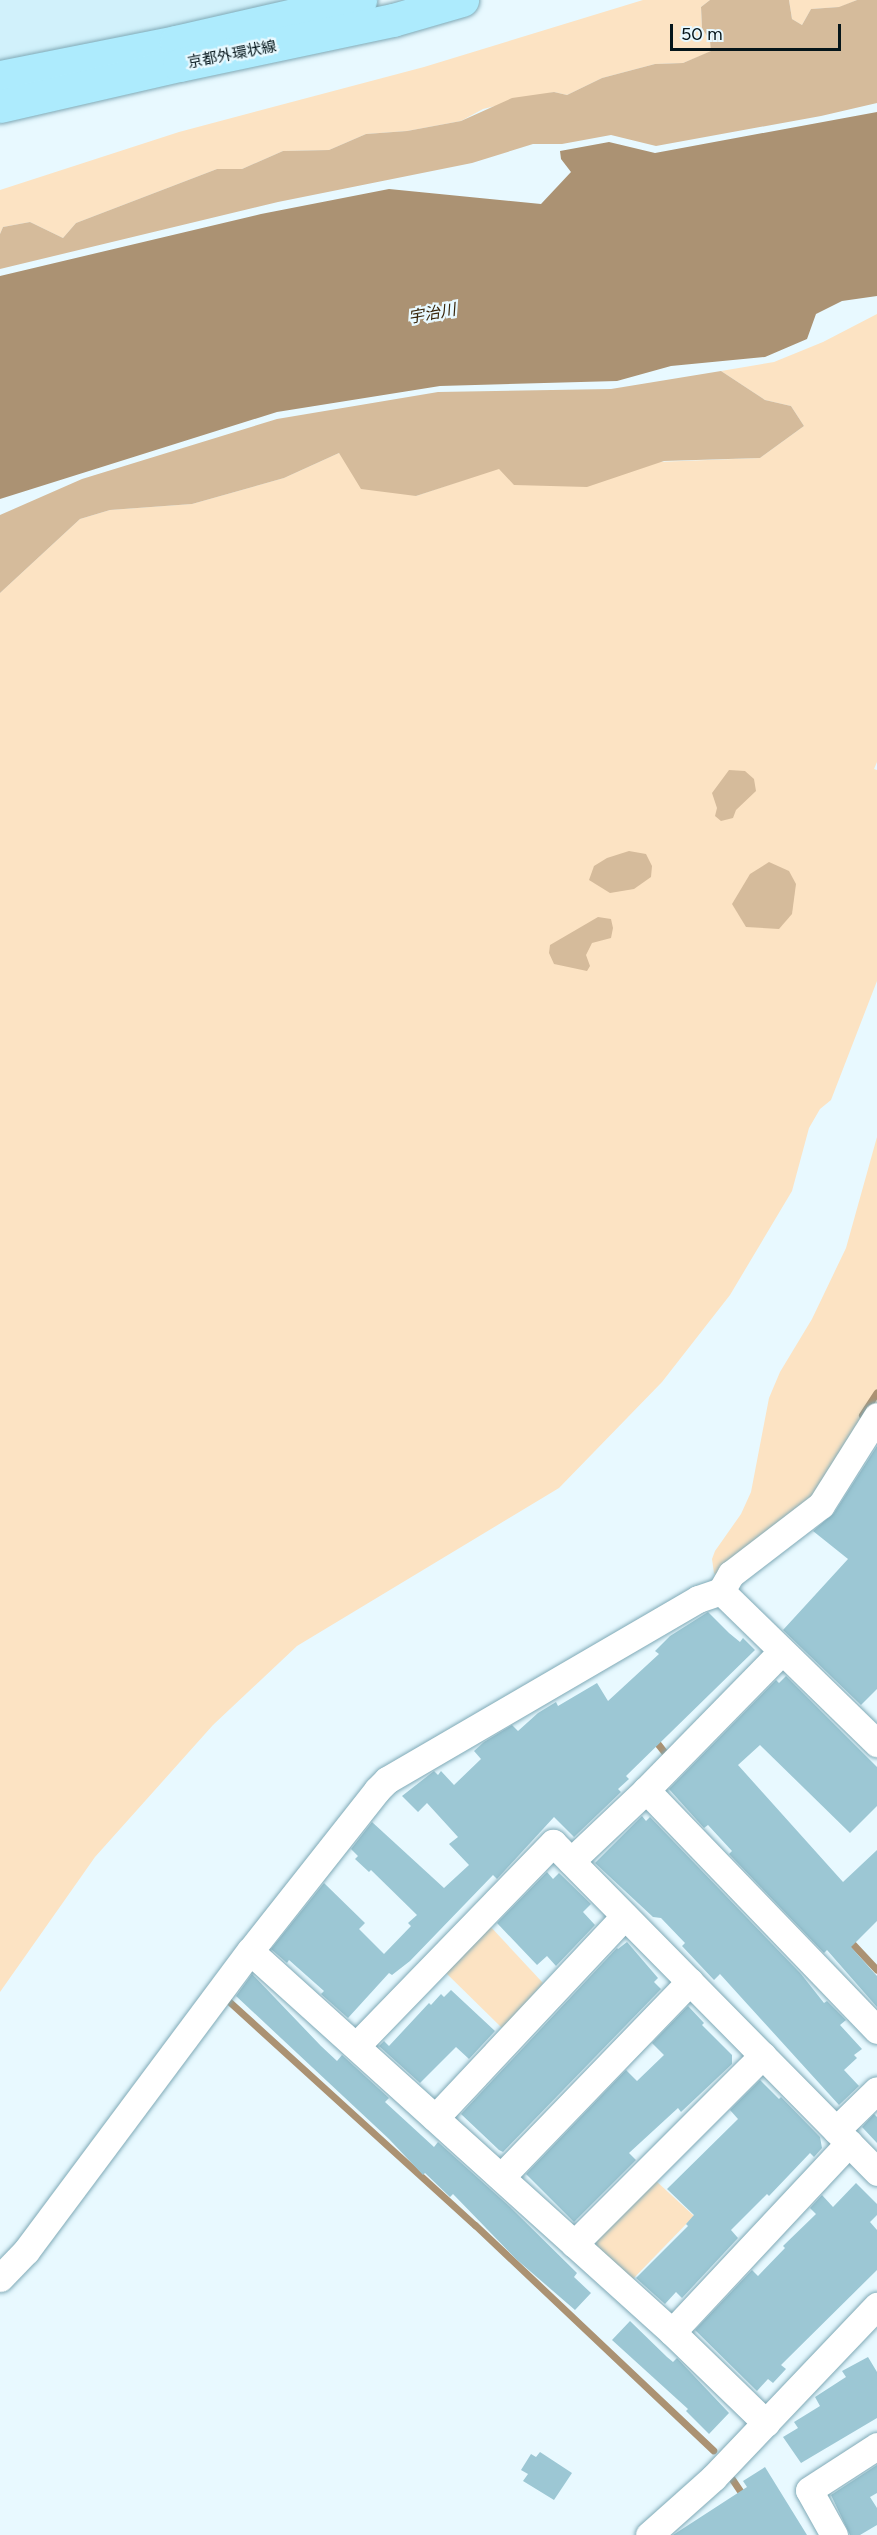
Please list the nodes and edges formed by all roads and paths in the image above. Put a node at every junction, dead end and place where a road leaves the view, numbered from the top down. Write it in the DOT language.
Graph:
graph roads {
  1 [pos="360,0"];
  2 [pos="462,0"];
  3 [pos="0,77"];
  4 [pos="0,106"];
  5 [pos="877,1416"];
  6 [pos="721,1592"];
  7 [pos="782,1651"];
  8 [pos="877,1743"];
  9 [pos="646,1790"];
  10 [pos="571,1861"];
  11 [pos="625,1916"];
  12 [pos="250,1951"];
  13 [pos="690,1981"];
  14 [pos="877,2030"];
  15 [pos="356,2046"];
  16 [pos="763,2055"];
  17 [pos="877,2090"];
  18 [pos="435,2118"];
  19 [pos="843,2137"];
  20 [pos="877,2172"];
  21 [pos="501,2177"];
  22 [pos="574,2244"];
  23 [pos="0,2278"];
  24 [pos="874,2319"];
  25 [pos="672,2332"];
  26 [pos="766,2423"];
  27 [pos="877,2446"];
  28 [pos="649,2535"];
  29 [pos="834,2535"];
  1 -- 3 [label="main road, 京都外環状線"];
  2 -- 4 [label="main road, 京都外環状線"];
  5 -- 6 [label="street"];
  6 -- 7 [label="street"];
  6 -- 12 [label="street"];
  7 -- 8 [label="street"];
  7 -- 9 [label="street"];
  9 -- 10 [label="street"];
  9 -- 14 [label="street"];
  10 -- 11 [label="street"];
  10 -- 15 [label="street"];
  11 -- 13 [label="street"];
  11 -- 18 [label="street"];
  12 -- 15 [label="street"];
  12 -- 23 [label="street"];
  13 -- 16 [label="street"];
  13 -- 21 [label="street"];
  15 -- 18 [label="street"];
  16 -- 19 [label="street"];
  16 -- 22 [label="street"];
  17 -- 19 [label="street"];
  18 -- 21 [label="street"];
  19 -- 20 [label="street"];
  19 -- 25 [label="street"];
  21 -- 22 [label="street"];
  22 -- 25 [label="street"];
  24 -- 26 [label="street"];
  25 -- 26 [label="street"];
  26 -- 28 [label="street"];
  27 -- 29 [label="street"];
}
